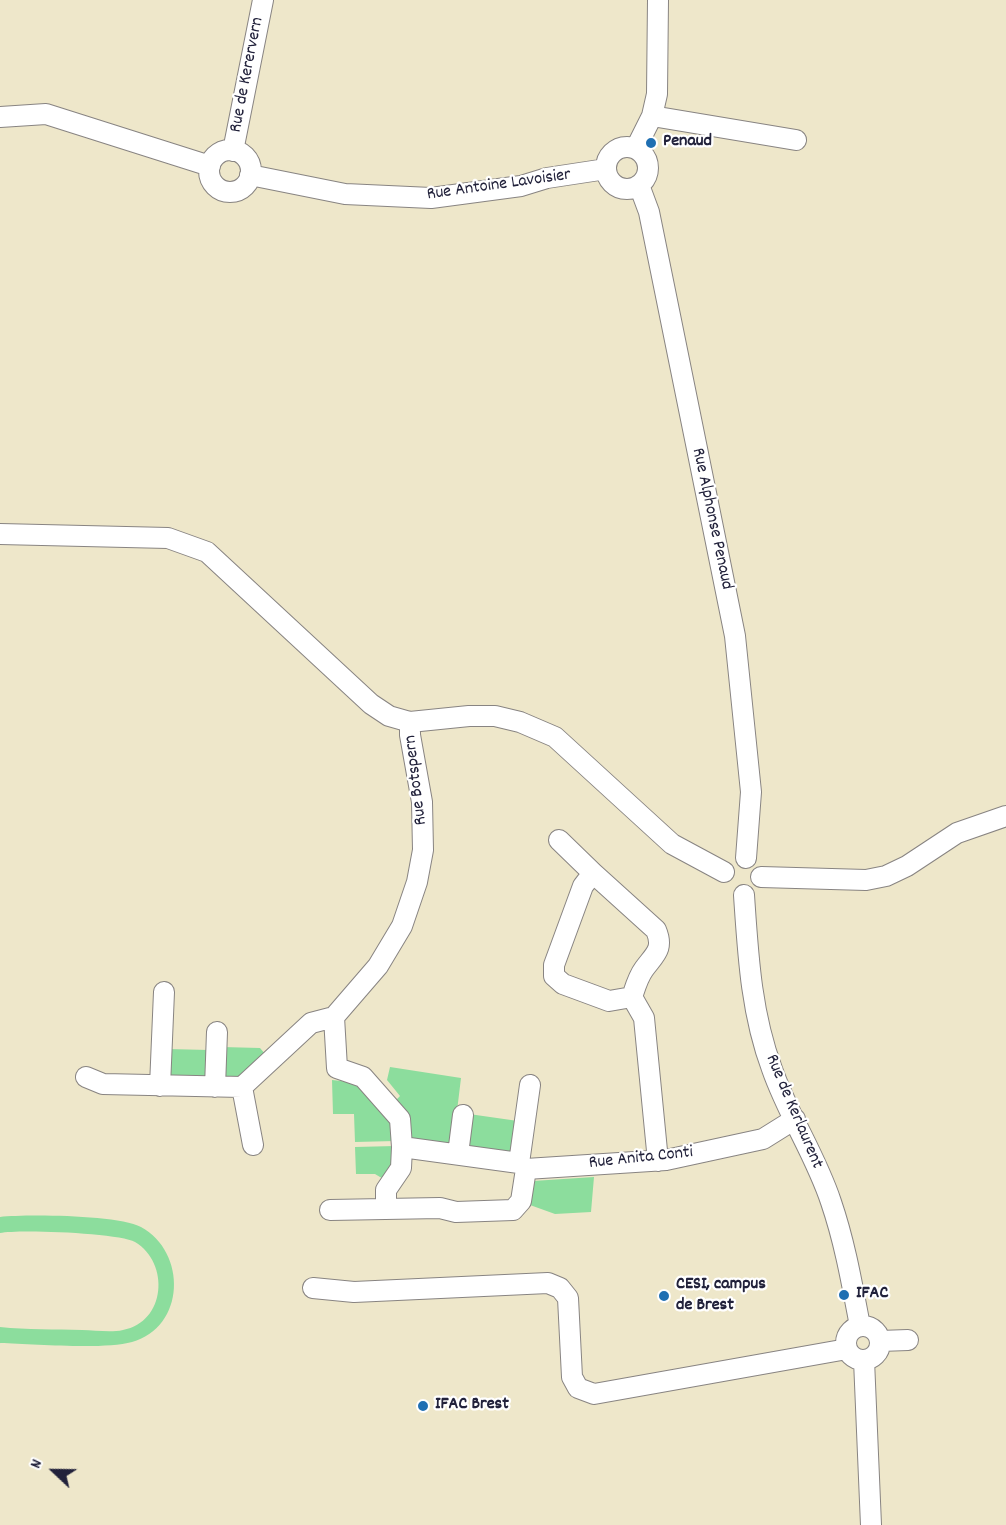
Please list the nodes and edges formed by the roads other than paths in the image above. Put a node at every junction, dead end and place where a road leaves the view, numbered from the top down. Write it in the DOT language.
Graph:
graph roads {
  1 [pos="263,0"];
  2 [pos="658,0"];
  3 [pos="652,116"];
  4 [pos="0,117"];
  5 [pos="796,140"];
  6 [pos="636,148"];
  7 [pos="233,151"];
  8 [pos="210,166"];
  9 [pos="606,169"];
  10 [pos="250,176"];
  11 [pos="639,185"];
  12 [pos="0,534"];
  13 [pos="410,722"];
  14 [pos="1006,816"];
  15 [pos="559,840"];
  16 [pos="746,858"];
  17 [pos="724,872"];
  18 [pos="593,873"];
  19 [pos="760,875"];
  20 [pos="744,895"];
  21 [pos="164,992"];
  22 [pos="632,997"];
  23 [pos="334,1017"];
  24 [pos="217,1032"];
  25 [pos="86,1077"];
  26 [pos="530,1085"];
  27 [pos="160,1086"];
  28 [pos="215,1087"];
  29 [pos="242,1087"];
  30 [pos="463,1115"];
  31 [pos="795,1119"];
  32 [pos="253,1145"];
  33 [pos="402,1147"];
  34 [pos="458,1154"];
  35 [pos="657,1161"];
  36 [pos="522,1166"];
  37 [pos="386,1208"];
  38 [pos="330,1210"];
  39 [pos="313,1288"];
  40 [pos="860,1326"];
  41 [pos="908,1340"];
  42 [pos="880,1341"];
  43 [pos="847,1349"];
  44 [pos="864,1360"];
  45 [pos="871,1525"];
  1 -- 7 [label="street, Rue de Kerervern"];
  2 -- 3 [label="street"];
  3 -- 5 [label="street"];
  3 -- 6 [label="street"];
  4 -- 8 [label="street"];
  6 -- 9 [label="street"];
  6 -- 11 [label="street"];
  7 -- 8 [label="street"];
  7 -- 10 [label="street"];
  8 -- 10 [label="street"];
  9 -- 10 [label="street, Rue Antoine Lavoisier"];
  9 -- 11 [label="street"];
  11 -- 16 [label="street, Rue Alphonse Penaud"];
  12 -- 13 [label="street"];
  13 -- 17 [label="street"];
  13 -- 23 [label="street, Rue Botspern"];
  14 -- 19 [label="street"];
  15 -- 18 [label="street"];
  16 -- 17 [label="street"];
  16 -- 19 [label="street"];
  17 -- 20 [label="street"];
  18 -- 22 [label="street"];
  18 -- 22 [label="street"];
  19 -- 20 [label="street"];
  20 -- 31 [label="street, Rue de Kerlaurent"];
  21 -- 27 [label="street"];
  22 -- 35 [label="street"];
  23 -- 29 [label="street, Rue Botspern"];
  23 -- 33 [label="street"];
  24 -- 28 [label="street"];
  25 -- 27 [label="street"];
  26 -- 36 [label="street"];
  27 -- 28 [label="street"];
  28 -- 29 [label="street"];
  29 -- 32 [label="street"];
  30 -- 34 [label="street"];
  31 -- 35 [label="street, Rue Anita Conti"];
  31 -- 40 [label="street, Rue de Kerlaurent"];
  33 -- 34 [label="street, Rue Anita Conti"];
  33 -- 37 [label="street"];
  34 -- 36 [label="street, Rue Anita Conti"];
  35 -- 36 [label="street, Rue Anita Conti"];
  36 -- 37 [label="street"];
  37 -- 38 [label="street"];
  39 -- 43 [label="street"];
  40 -- 42 [label="street"];
  40 -- 43 [label="street"];
  41 -- 42 [label="street"];
  42 -- 44 [label="street"];
  43 -- 44 [label="street"];
  44 -- 45 [label="street"];
}
